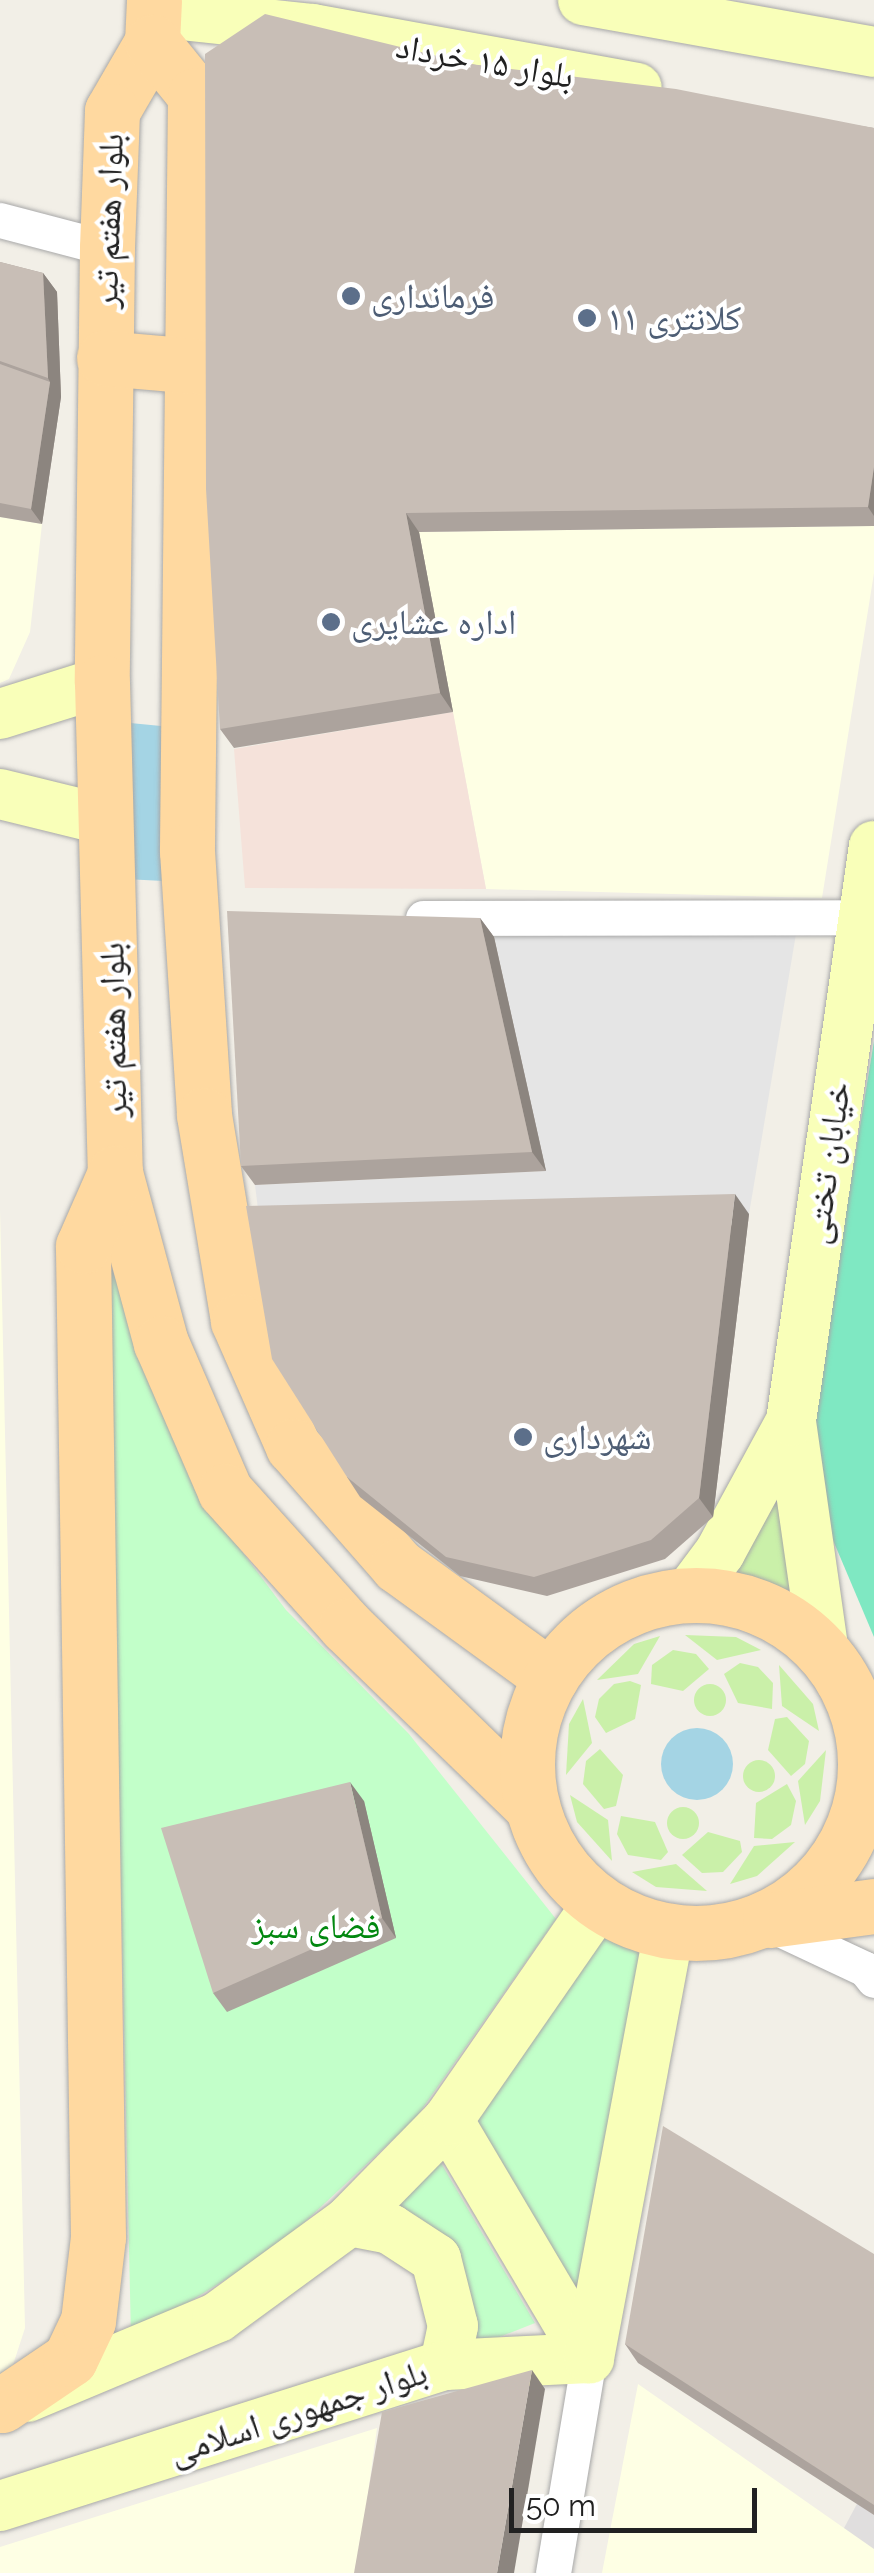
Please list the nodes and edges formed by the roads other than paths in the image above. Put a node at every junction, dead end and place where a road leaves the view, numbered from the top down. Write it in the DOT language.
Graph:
graph roads {
  1 [pos="582,0"];
  2 [pos="657,7"];
  3 [pos="309,14"];
  4 [pos="153,18"];
  5 [pos="874,52"];
  6 [pos="680,96"];
  7 [pos="0,220"];
  8 [pos="107,248"];
  9 [pos="104,358"];
  10 [pos="194,366"];
  11 [pos="102,682"];
  12 [pos="0,714"];
  13 [pos="0,794"];
  14 [pos="106,820"];
  15 [pos="874,846"];
  16 [pos="862,917"];
  17 [pos="388,918"];
  18 [pos="114,1173"];
  19 [pos="791,1421"];
  20 [pos="688,1595"];
  21 [pos="824,1654"];
  22 [pos="551,1676"];
  23 [pos="864,1716"];
  24 [pos="532,1806"];
  25 [pos="598,1902"];
  26 [pos="874,1906"];
  27 [pos="762,1921"];
  28 [pos="669,1932"];
  29 [pos="874,1980"];
  30 [pos="448,2120"];
  31 [pos="348,2221"];
  32 [pos="589,2358"];
  33 [pos="444,2365"];
  34 [pos="1,2406"];
  35 [pos="0,2506"];
  36 [pos="553,2573"];
  1 -- 2 [label="street"];
  2 -- 5 [label="street"];
  3 -- 4 [label="street, بلوار ۱۵ خرداد"];
  3 -- 6 [label="street, بلوار ۱۵ خرداد"];
  4 -- 8 [label="main road, بلوار هفتم تیر"];
  4 -- 10 [label="main road"];
  7 -- 8 [label="street"];
  8 -- 9 [label="main road, بلوار هفتم تیر"];
  9 -- 10 [label="main road"];
  9 -- 11 [label="main road, بلوار هفتم تیر"];
  10 -- 22 [label="main road"];
  11 -- 12 [label="street"];
  11 -- 14 [label="main road, بلوار هفتم تیر"];
  13 -- 14 [label="street"];
  14 -- 18 [label="main road, بلوار هفتم تیر"];
  15 -- 16 [label="street, خیابان تختی"];
  16 -- 17 [label="street"];
  16 -- 19 [label="street, خیابان تختی"];
  18 -- 24 [label="main road, بلوار هفتم تیر"];
  18 -- 34 [label="main road"];
  19 -- 20 [label="street"];
  19 -- 21 [label="street"];
  20 -- 21 [label="main road"];
  20 -- 22 [label="main road"];
  21 -- 23 [label="main road"];
  22 -- 24 [label="main road"];
  23 -- 27 [label="main road"];
  24 -- 25 [label="main road"];
  25 -- 28 [label="main road"];
  25 -- 30 [label="street"];
  26 -- 27 [label="main road"];
  27 -- 28 [label="main road"];
  27 -- 29 [label="street"];
  28 -- 32 [label="street"];
  30 -- 31 [label="street"];
  30 -- 32 [label="street"];
  31 -- 33 [label="street"];
  31 -- 34 [label="street"];
  32 -- 33 [label="street, بلوار جمهوری اسلامی"];
  32 -- 36 [label="street"];
  33 -- 35 [label="street, بلوار جمهوری اسلامی"];
}
